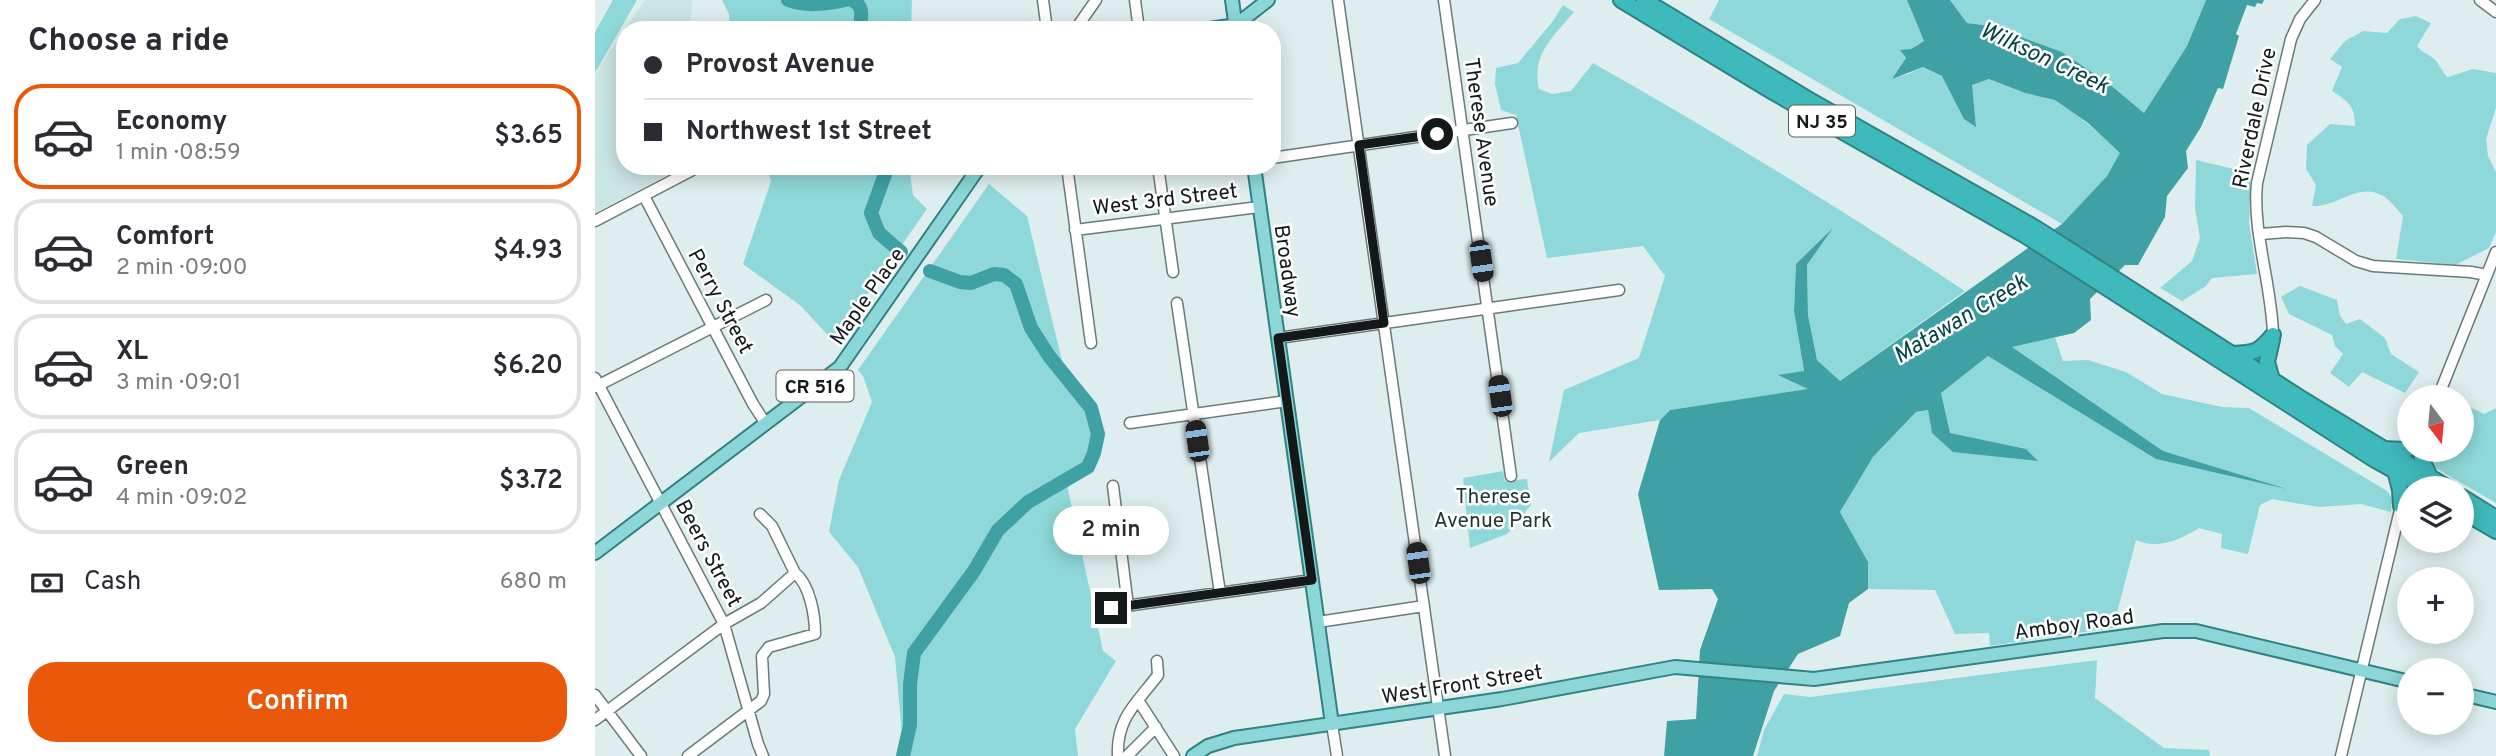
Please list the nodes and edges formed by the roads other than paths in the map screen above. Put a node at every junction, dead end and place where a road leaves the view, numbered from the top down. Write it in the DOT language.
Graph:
graph roads {
  1 [pos="1043,0"];
  2 [pos="1096,0"];
  3 [pos="1135,0"];
  4 [pos="1231,0"];
  5 [pos="1268,0"];
  6 [pos="1338,0"];
  7 [pos="1444,0"];
  8 [pos="1621,0"];
  9 [pos="1644,0"];
  10 [pos="2315,0"];
  11 [pos="1046,21"];
  12 [pos="1081,21"];
  13 [pos="1138,21"];
  14 [pos="1235,21"];
  15 [pos="1243,21"];
  16 [pos="1512,122"];
  17 [pos="1462,131"];
  18 [pos="1359,145"];
  19 [pos="1281,157"];
  20 [pos="683,175"];
  21 [pos="974,175"];
  22 [pos="1067,175"];
  23 [pos="1160,175"];
  24 [pos="1255,175"];
  25 [pos="644,195"];
  26 [pos="1259,207"];
  27 [pos="1166,219"];
  28 [pos="595,221"];
  29 [pos="1075,230"];
  30 [pos="2030,231"];
  31 [pos="2261,234"];
  32 [pos="2496,253"];
  33 [pos="1173,272"];
  34 [pos="2487,275"];
  35 [pos="2121,288"];
  36 [pos="1619,290"];
  37 [pos="767,300"];
  38 [pos="1177,303"];
  39 [pos="1487,309"];
  40 [pos="1384,323"];
  41 [pos="712,327"];
  42 [pos="2273,335"];
  43 [pos="1278,338"];
  44 [pos="1091,343"];
  45 [pos="2232,354"];
  46 [pos="2272,380"];
  47 [pos="596,383"];
  48 [pos="2443,385"];
  49 [pos="1287,401"];
  50 [pos="1193,414"];
  51 [pos="1130,423"];
  52 [pos="766,424"];
  53 [pos="2382,449"];
  54 [pos="2397,450"];
  55 [pos="2395,470"];
  56 [pos="2410,476"];
  57 [pos="2419,476"];
  58 [pos="1511,477"];
  59 [pos="2397,478"];
  60 [pos="1113,486"];
  61 [pos="661,503"];
  62 [pos="2474,504"];
  63 [pos="760,514"];
  64 [pos="2474,518"];
  65 [pos="2496,518"];
  66 [pos="2496,531"];
  67 [pos="2397,533"];
  68 [pos="595,553"];
  69 [pos="795,573"];
  70 [pos="1312,580"];
  71 [pos="1220,593"];
  72 [pos="1128,606"];
  73 [pos="1424,606"];
  74 [pos="1111,608"];
  75 [pos="1318,622"];
  76 [pos="724,624"];
  77 [pos="1157,661"];
  78 [pos="2360,670"];
  79 [pos="1741,672"];
  80 [pos="2397,679"];
  81 [pos="595,695"];
  82 [pos="2474,697"];
  83 [pos="1137,700"];
  84 [pos="2496,702"];
  85 [pos="1439,709"];
  86 [pos="748,710"];
  87 [pos="607,711"];
  88 [pos="595,720"];
  89 [pos="1332,724"];
  90 [pos="1156,727"];
  91 [pos="641,756"];
  92 [pos="688,756"];
  93 [pos="763,756"];
  94 [pos="1118,756"];
  95 [pos="1127,756"];
  96 [pos="1174,756"];
  97 [pos="1193,756"];
  98 [pos="1337,756"];
  99 [pos="1445,756"];
  100 [pos="2341,756"];
  1 -- 11 [label="street"];
  2 -- 12 [label="street"];
  3 -- 13 [label="street"];
  4 -- 14 [label="main road"];
  5 -- 15 [label="main road"];
  6 -- 18 [label="street"];
  7 -- 17 [label="street, Therese Avenue"];
  8 -- 30 [label="highway, NJ 35"];
  9 -- 30 [label="highway, NJ 35"];
  10 -- 31 [label="street, Riverdale Drive"];
  16 -- 17 [label="street"];
  17 -- 18 [label="street"];
  17 -- 39 [label="street, Therese Avenue"];
  18 -- 19 [label="street"];
  18 -- 40 [label="street"];
  20 -- 25 [label="street"];
  21 -- 52 [label="main road, Maple Place / CR 516"];
  22 -- 29 [label="street"];
  23 -- 27 [label="street"];
  24 -- 26 [label="main road, Broadway"];
  25 -- 28 [label="street"];
  25 -- 41 [label="street, Perry Street"];
  26 -- 27 [label="street, West 3rd Street"];
  26 -- 43 [label="main road, Broadway"];
  27 -- 29 [label="street, West 3rd Street"];
  27 -- 33 [label="street"];
  29 -- 44 [label="street"];
  30 -- 35 [label="highway, NJ 35"];
  31 -- 34 [label="street"];
  31 -- 42 [label="street, Riverdale Drive"];
  32 -- 34 [label="street"];
  34 -- 48 [label="street"];
  35 -- 45 [label="highway, NJ 35"];
  35 -- 55 [label="highway, NJ 35"];
  36 -- 39 [label="street"];
  37 -- 41 [label="street"];
  38 -- 50 [label="street"];
  39 -- 40 [label="street"];
  39 -- 58 [label="street, Therese Avenue"];
  40 -- 43 [label="street"];
  40 -- 73 [label="street"];
  41 -- 47 [label="street"];
  41 -- 52 [label="street, Perry Street"];
  42 -- 45 [label="highway"];
  42 -- 46 [label="highway"];
  43 -- 49 [label="main road, Broadway"];
  45 -- 46 [label="highway, NJ 35"];
  46 -- 53 [label="highway, NJ 35"];
  47 -- 61 [label="street, Beers Street"];
  49 -- 50 [label="street"];
  49 -- 70 [label="main road, Broadway"];
  50 -- 51 [label="street"];
  50 -- 71 [label="street"];
  52 -- 61 [label="main road, Maple Place / CR 516"];
  53 -- 54 [label="highway"];
  53 -- 57 [label="highway, NJ 35"];
  55 -- 56 [label="highway, NJ 35"];
  55 -- 59 [label="highway"];
  60 -- 72 [label="street"];
  61 -- 68 [label="main road, Maple Place / CR 516"];
  61 -- 76 [label="street, Beers Street"];
  62 -- 65 [label="highway"];
  63 -- 69 [label="street"];
  64 -- 66 [label="highway"];
  67 -- 78 [label="street"];
  69 -- 76 [label="street"];
  69 -- 86 [label="street"];
  70 -- 71 [label="street"];
  70 -- 75 [label="main road, Broadway"];
  71 -- 72 [label="street"];
  72 -- 74 [label="street"];
  73 -- 75 [label="street"];
  73 -- 85 [label="street"];
  75 -- 89 [label="main road, Broadway"];
  76 -- 86 [label="street, Beers Street"];
  76 -- 87 [label="street"];
  77 -- 83 [label="street"];
  78 -- 79 [label="main road, Amboy Road"];
  78 -- 80 [label="main road, Amboy Road"];
  78 -- 100 [label="street"];
  79 -- 85 [label="main road, West Front Street"];
  81 -- 87 [label="street"];
  82 -- 84 [label="main road"];
  83 -- 90 [label="street"];
  83 -- 94 [label="street"];
  85 -- 89 [label="main road, West Front Street"];
  85 -- 99 [label="street"];
  86 -- 92 [label="street"];
  86 -- 93 [label="street, Beers Street"];
  87 -- 88 [label="street"];
  87 -- 91 [label="street"];
  89 -- 97 [label="main road, West Front Street"];
  89 -- 98 [label="street, Broadway"];
  90 -- 95 [label="street"];
  90 -- 96 [label="street"];
}
